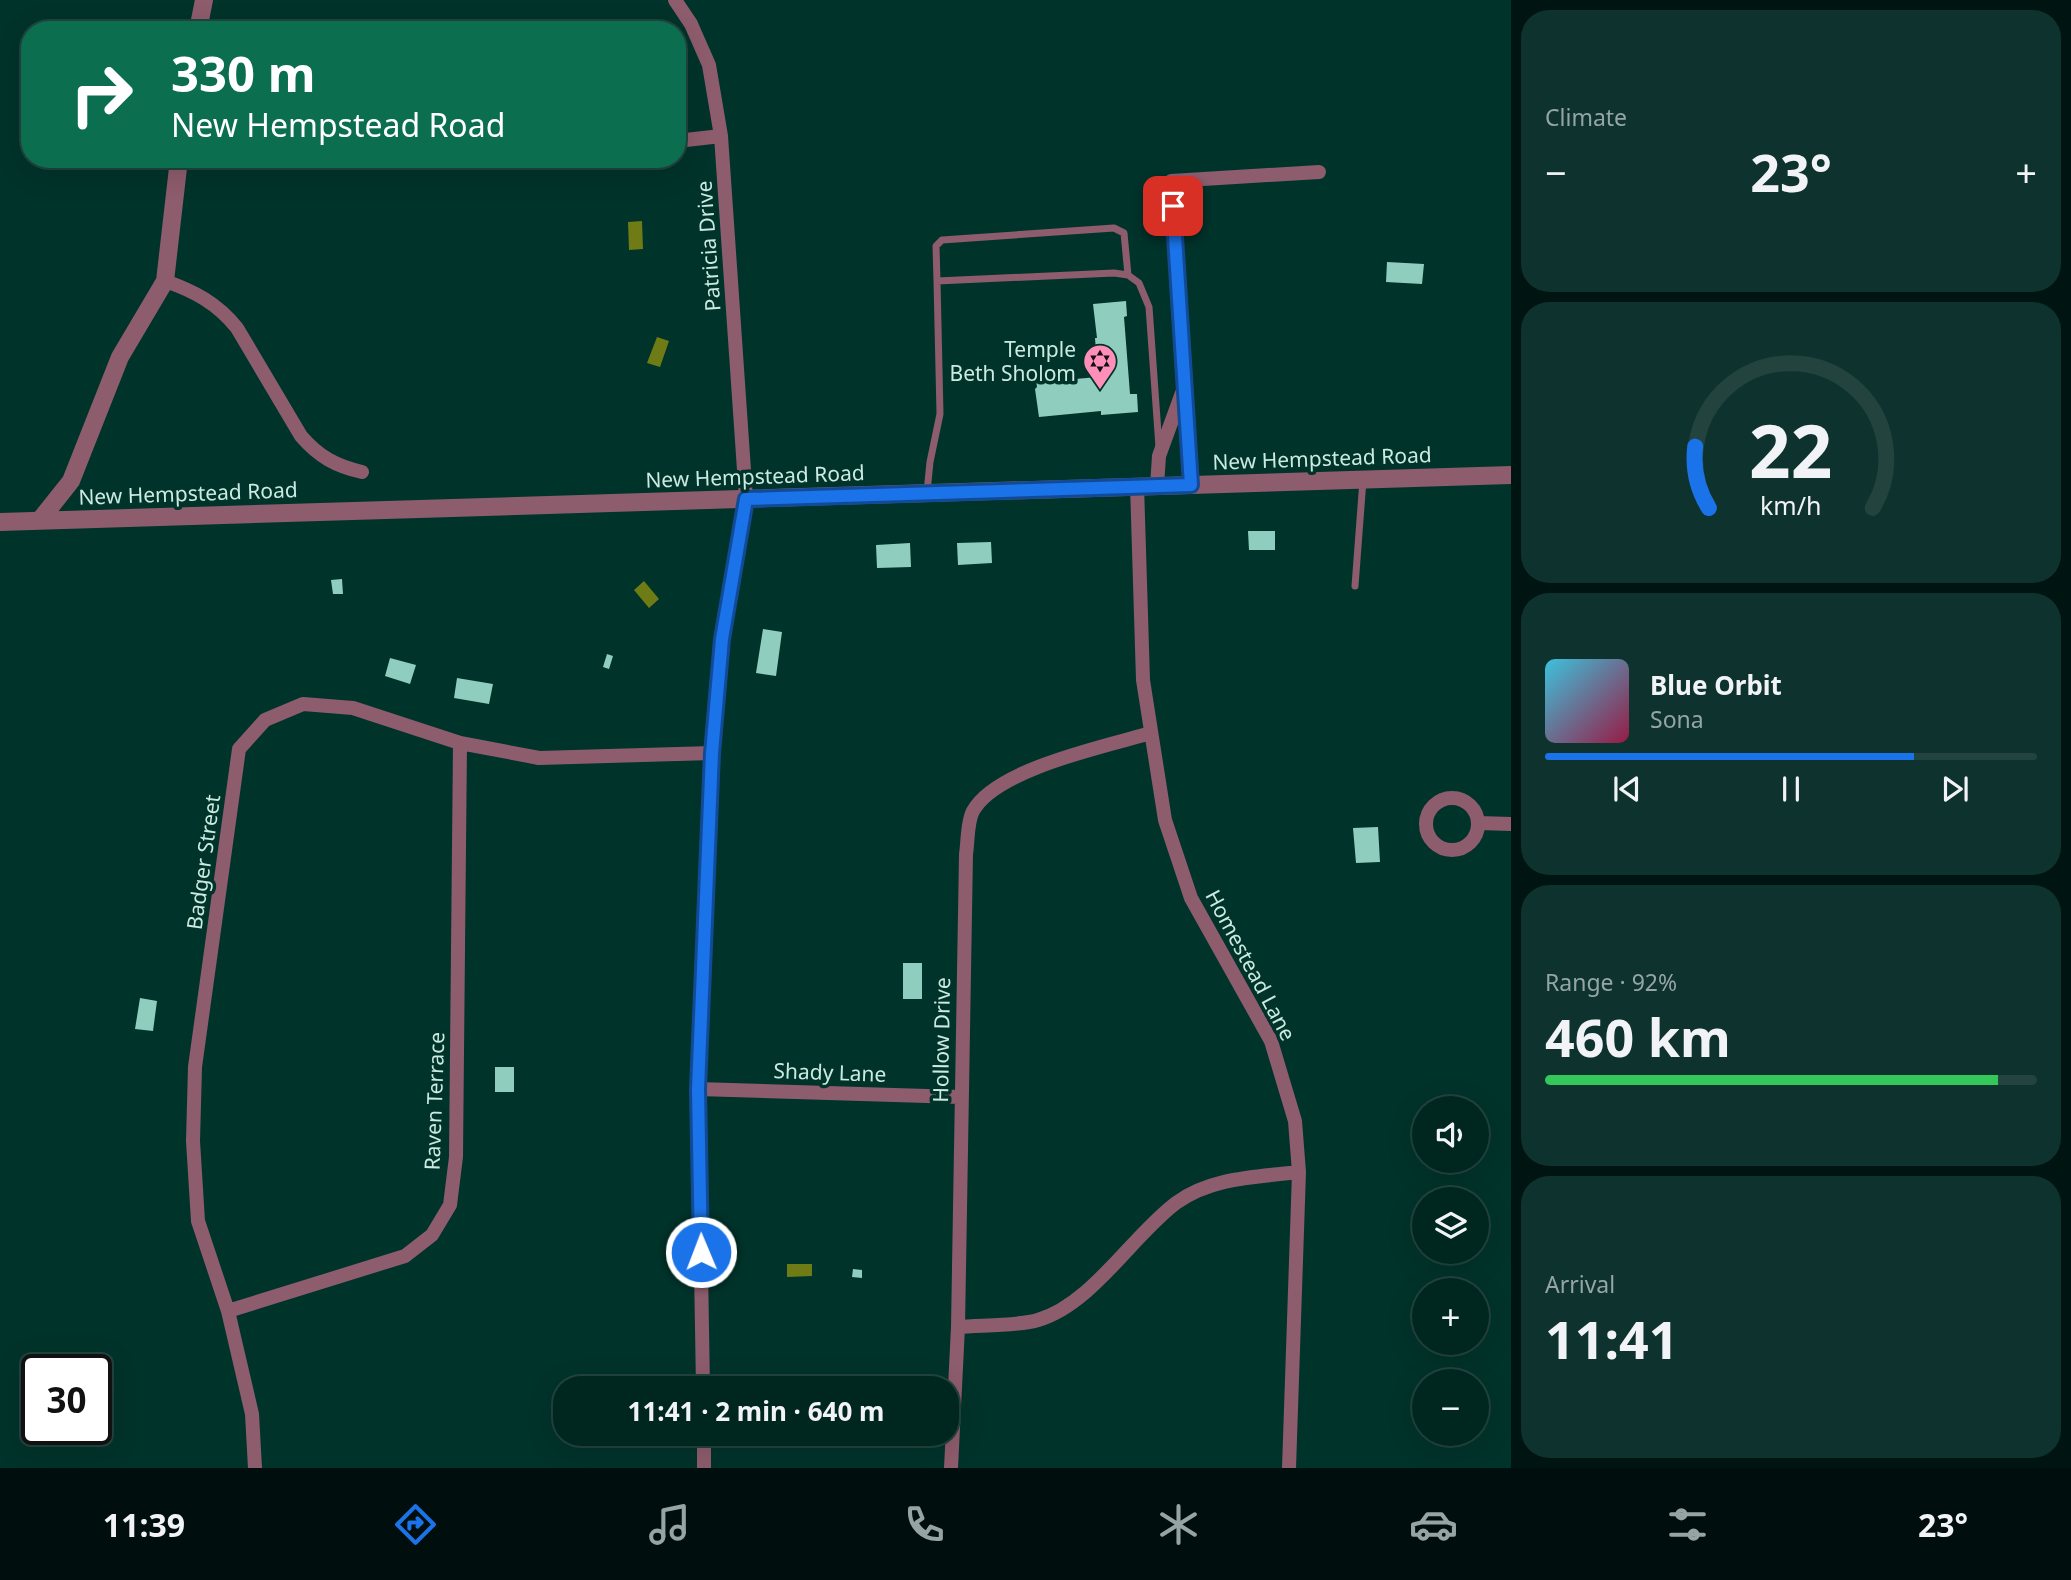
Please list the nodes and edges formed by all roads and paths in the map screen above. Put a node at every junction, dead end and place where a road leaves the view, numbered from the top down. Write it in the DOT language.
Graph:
graph roads {
  1 [pos="204,0"];
  2 [pos="675,0"];
  3 [pos="200,21"];
  4 [pos="721,136"];
  5 [pos="686,140"];
  6 [pos="178,168"];
  7 [pos="1319,172"];
  8 [pos="1128,275"];
  9 [pos="165,281"];
  10 [pos="937,281"];
  11 [pos="1185,385"];
  12 [pos="1159,456"];
  13 [pos="362,472"];
  14 [pos="1511,475"];
  15 [pos="1363,479"];
  16 [pos="1137,485"];
  17 [pos="1191,485"];
  18 [pos="1157,486"];
  19 [pos="927,493"];
  20 [pos="746,499"];
  21 [pos="40,520"];
  22 [pos="0,522"];
  23 [pos="1355,586"];
  24 [pos="1151,733"];
  25 [pos="460,743"];
  26 [pos="712,753"];
  27 [pos="1479,822"];
  28 [pos="1511,824"];
  29 [pos="698,1089"];
  30 [pos="960,1097"];
  31 [pos="1299,1172"];
  32 [pos="228,1311"];
  33 [pos="958,1327"];
  34 [pos="703,1376"];
  35 [pos="704,1446"];
  36 [pos="255,1468"];
  37 [pos="704,1468"];
  38 [pos="951,1468"];
  39 [pos="1289,1468"];
  1 -- 3 [label="street"];
  2 -- 4 [label="street, Patricia Drive"];
  4 -- 5 [label="street"];
  4 -- 20 [label="street, Patricia Drive"];
  6 -- 9 [label="street"];
  7 -- 11 [label="street"];
  8 -- 10 [label="lane"];
  8 -- 10 [label="lane"];
  8 -- 12 [label="lane"];
  9 -- 13 [label="street"];
  9 -- 21 [label="street"];
  10 -- 19 [label="lane"];
  11 -- 12 [label="street"];
  11 -- 17 [label="street"];
  12 -- 18 [label="street"];
  14 -- 15 [label="street, New Hempstead Road"];
  15 -- 17 [label="street, New Hempstead Road"];
  15 -- 23 [label="lane"];
  16 -- 18 [label="street, New Hempstead Road"];
  16 -- 19 [label="street, New Hempstead Road"];
  16 -- 24 [label="street, Homestead Lane"];
  17 -- 18 [label="street, New Hempstead Road"];
  19 -- 20 [label="street, New Hempstead Road"];
  20 -- 21 [label="street, New Hempstead Road"];
  20 -- 26 [label="street, Patricia Drive"];
  21 -- 22 [label="street, New Hempstead Road"];
  24 -- 30 [label="street, Hollow Drive"];
  24 -- 31 [label="street, Homestead Lane"];
  25 -- 26 [label="street, Badger Street"];
  25 -- 32 [label="street, Raven Terrace"];
  25 -- 32 [label="street, Badger Street"];
  26 -- 29 [label="street, Patricia Drive"];
  27 -- 28 [label="street"];
  29 -- 30 [label="street, Shady Lane"];
  29 -- 34 [label="street, Patricia Drive"];
  30 -- 33 [label="street, Hollow Drive"];
  31 -- 33 [label="street"];
  31 -- 39 [label="street, Homestead Lane"];
  32 -- 36 [label="street, Badger Street"];
  33 -- 38 [label="street, Hollow Drive"];
  35 -- 37 [label="street"];
}
